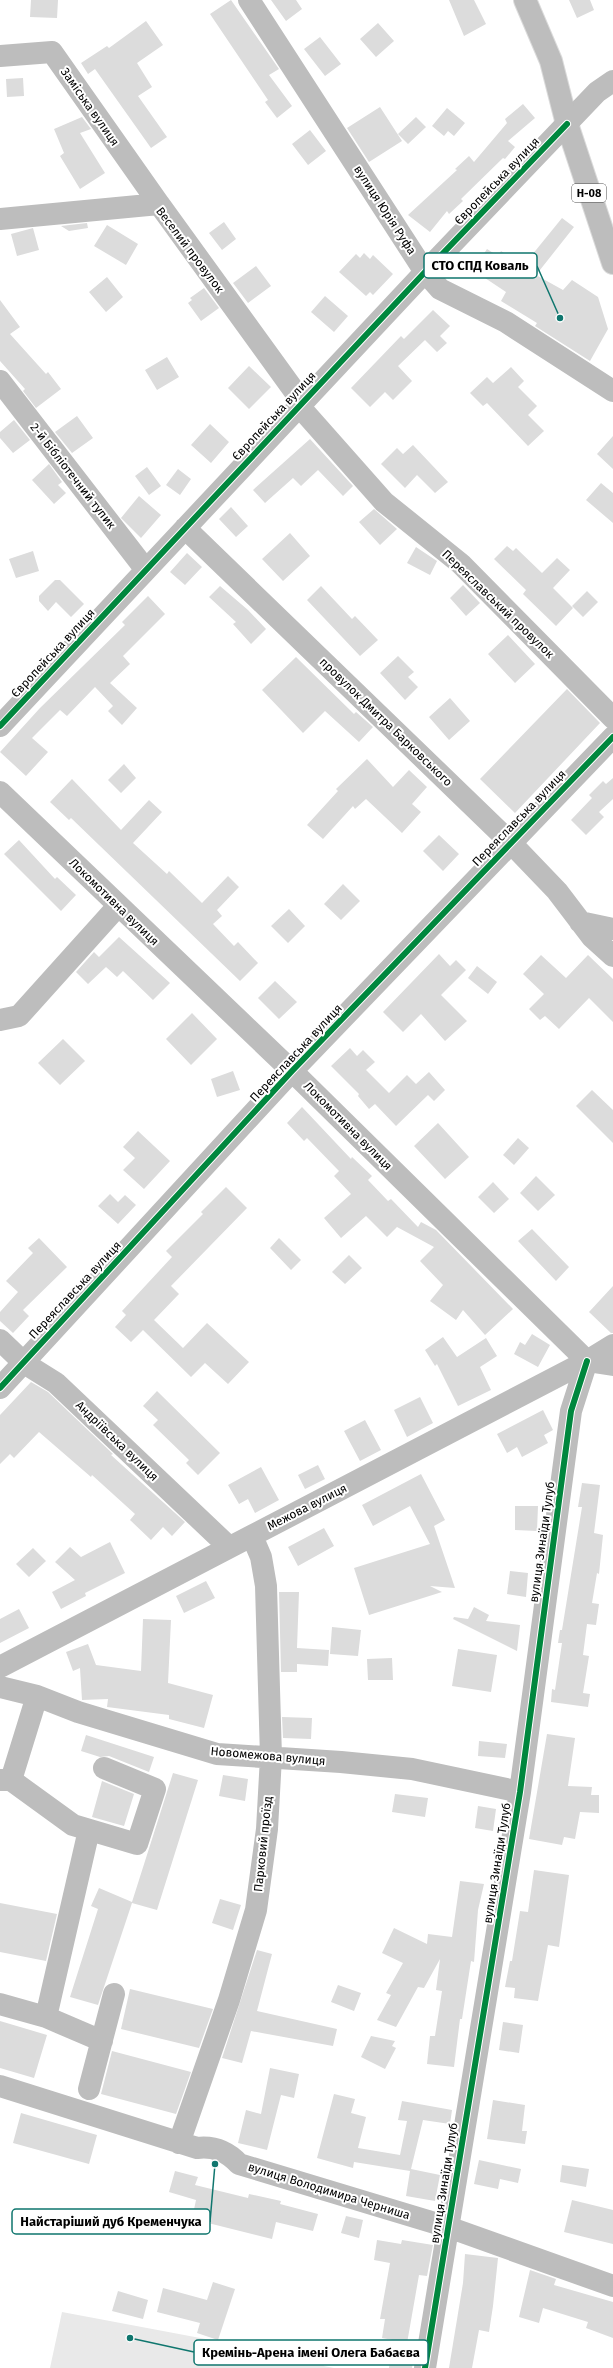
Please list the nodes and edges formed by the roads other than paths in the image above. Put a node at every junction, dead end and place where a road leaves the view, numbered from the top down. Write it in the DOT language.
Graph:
graph roads {
  1 [pos="250,0"];
  2 [pos="525,0"];
  3 [pos="0,56"];
  4 [pos="613,81"];
  5 [pos="567,124"];
  6 [pos="159,204"];
  7 [pos="0,219"];
  8 [pos="613,263"];
  9 [pos="425,272"];
  10 [pos="0,381"];
  11 [pos="613,391"];
  12 [pos="301,404"];
  13 [pos="185,528"];
  14 [pos="146,570"];
  15 [pos="613,718"];
  16 [pos="0,726"];
  17 [pos="613,737"];
  18 [pos="0,792"];
  19 [pos="511,843"];
  20 [pos="118,906"];
  21 [pos="580,922"];
  22 [pos="613,929"];
  23 [pos="613,956"];
  24 [pos="0,1020"];
  25 [pos="292,1071"];
  26 [pos="0,1340"];
  27 [pos="613,1345"];
  28 [pos="587,1361"];
  29 [pos="24,1363"];
  30 [pos="613,1365"];
  31 [pos="0,1388"];
  32 [pos="252,1536"];
  33 [pos="229,1548"];
  34 [pos="0,1667"];
  35 [pos="0,1687"];
  36 [pos="37,1696"];
  37 [pos="271,1757"];
  38 [pos="104,1768"];
  39 [pos="6,1780"];
  40 [pos="520,1792"];
  41 [pos="89,1830"];
  42 [pos="114,1994"];
  43 [pos="0,2004"];
  44 [pos="46,2017"];
  45 [pos="102,2040"];
  46 [pos="0,2086"];
  47 [pos="89,2089"];
  48 [pos="179,2143"];
  49 [pos="448,2227"];
  50 [pos="613,2286"];
  51 [pos="425,2368"];
  1 -- 9 [label="street, вулиця Юрія Руфа"];
  2 -- 5 [label="street, Н-08"];
  3 -- 6 [label="street, Заміська вулиця"];
  4 -- 5 [label="street, Європейська вулиця"];
  5 -- 8 [label="street, Н-08"];
  5 -- 9 [label="street, Європейська вулиця"];
  6 -- 7 [label="street, Веселий провулок"];
  6 -- 12 [label="street, Веселий провулок"];
  9 -- 11 [label="street, вулиця Юрія Руфа"];
  9 -- 12 [label="street, Європейська вулиця"];
  10 -- 14 [label="street, 2-й Бібліотечний тупик"];
  12 -- 13 [label="street, Європейська вулиця"];
  12 -- 15 [label="street, Переяславський провулок"];
  13 -- 14 [label="street, Європейська вулиця"];
  13 -- 19 [label="street, провулок Дмитра Барковського"];
  14 -- 16 [label="street, Європейська вулиця"];
  17 -- 19 [label="street, Переяславська вулиця"];
  18 -- 20 [label="street, Локомотивна вулиця"];
  19 -- 21 [label="street, провулок Дмитра Барковського"];
  19 -- 25 [label="street, Переяславська вулиця"];
  20 -- 24 [label="street"];
  20 -- 25 [label="street, Локомотивна вулиця"];
  21 -- 22 [label="street"];
  21 -- 23 [label="street, провулок Дмитра Барковського"];
  25 -- 28 [label="street, Локомотивна вулиця"];
  25 -- 29 [label="street, Переяславська вулиця"];
  26 -- 29 [label="street, Андріївська вулиця"];
  27 -- 28 [label="street, Межова вулиця"];
  28 -- 30 [label="street"];
  28 -- 32 [label="street, Межова вулиця"];
  28 -- 40 [label="street, вулиця Зинаїди Тулуб"];
  29 -- 31 [label="street, Переяславська вулиця"];
  29 -- 33 [label="street, Андріївська вулиця"];
  32 -- 33 [label="street, Межова вулиця"];
  32 -- 37 [label="street, Парковий проїзд"];
  33 -- 34 [label="street, Межова вулиця"];
  35 -- 36 [label="street, Новомежова вулиця"];
  36 -- 37 [label="street, Новомежова вулиця"];
  36 -- 39 [label="street"];
  37 -- 40 [label="street, Новомежова вулиця"];
  37 -- 48 [label="street, Парковий проїзд"];
  38 -- 41 [label="street"];
  39 -- 41 [label="street"];
  40 -- 49 [label="street, вулиця Зинаїди Тулуб"];
  41 -- 44 [label="street"];
  42 -- 45 [label="street"];
  43 -- 44 [label="street"];
  44 -- 45 [label="street"];
  45 -- 47 [label="street"];
  46 -- 48 [label="street, вулиця Володимира Черниша"];
  48 -- 49 [label="street, вулиця Володимира Черниша"];
  49 -- 50 [label="street, вулиця Володимира Черниша"];
  49 -- 51 [label="street, вулиця Зинаїди Тулуб"];
}
